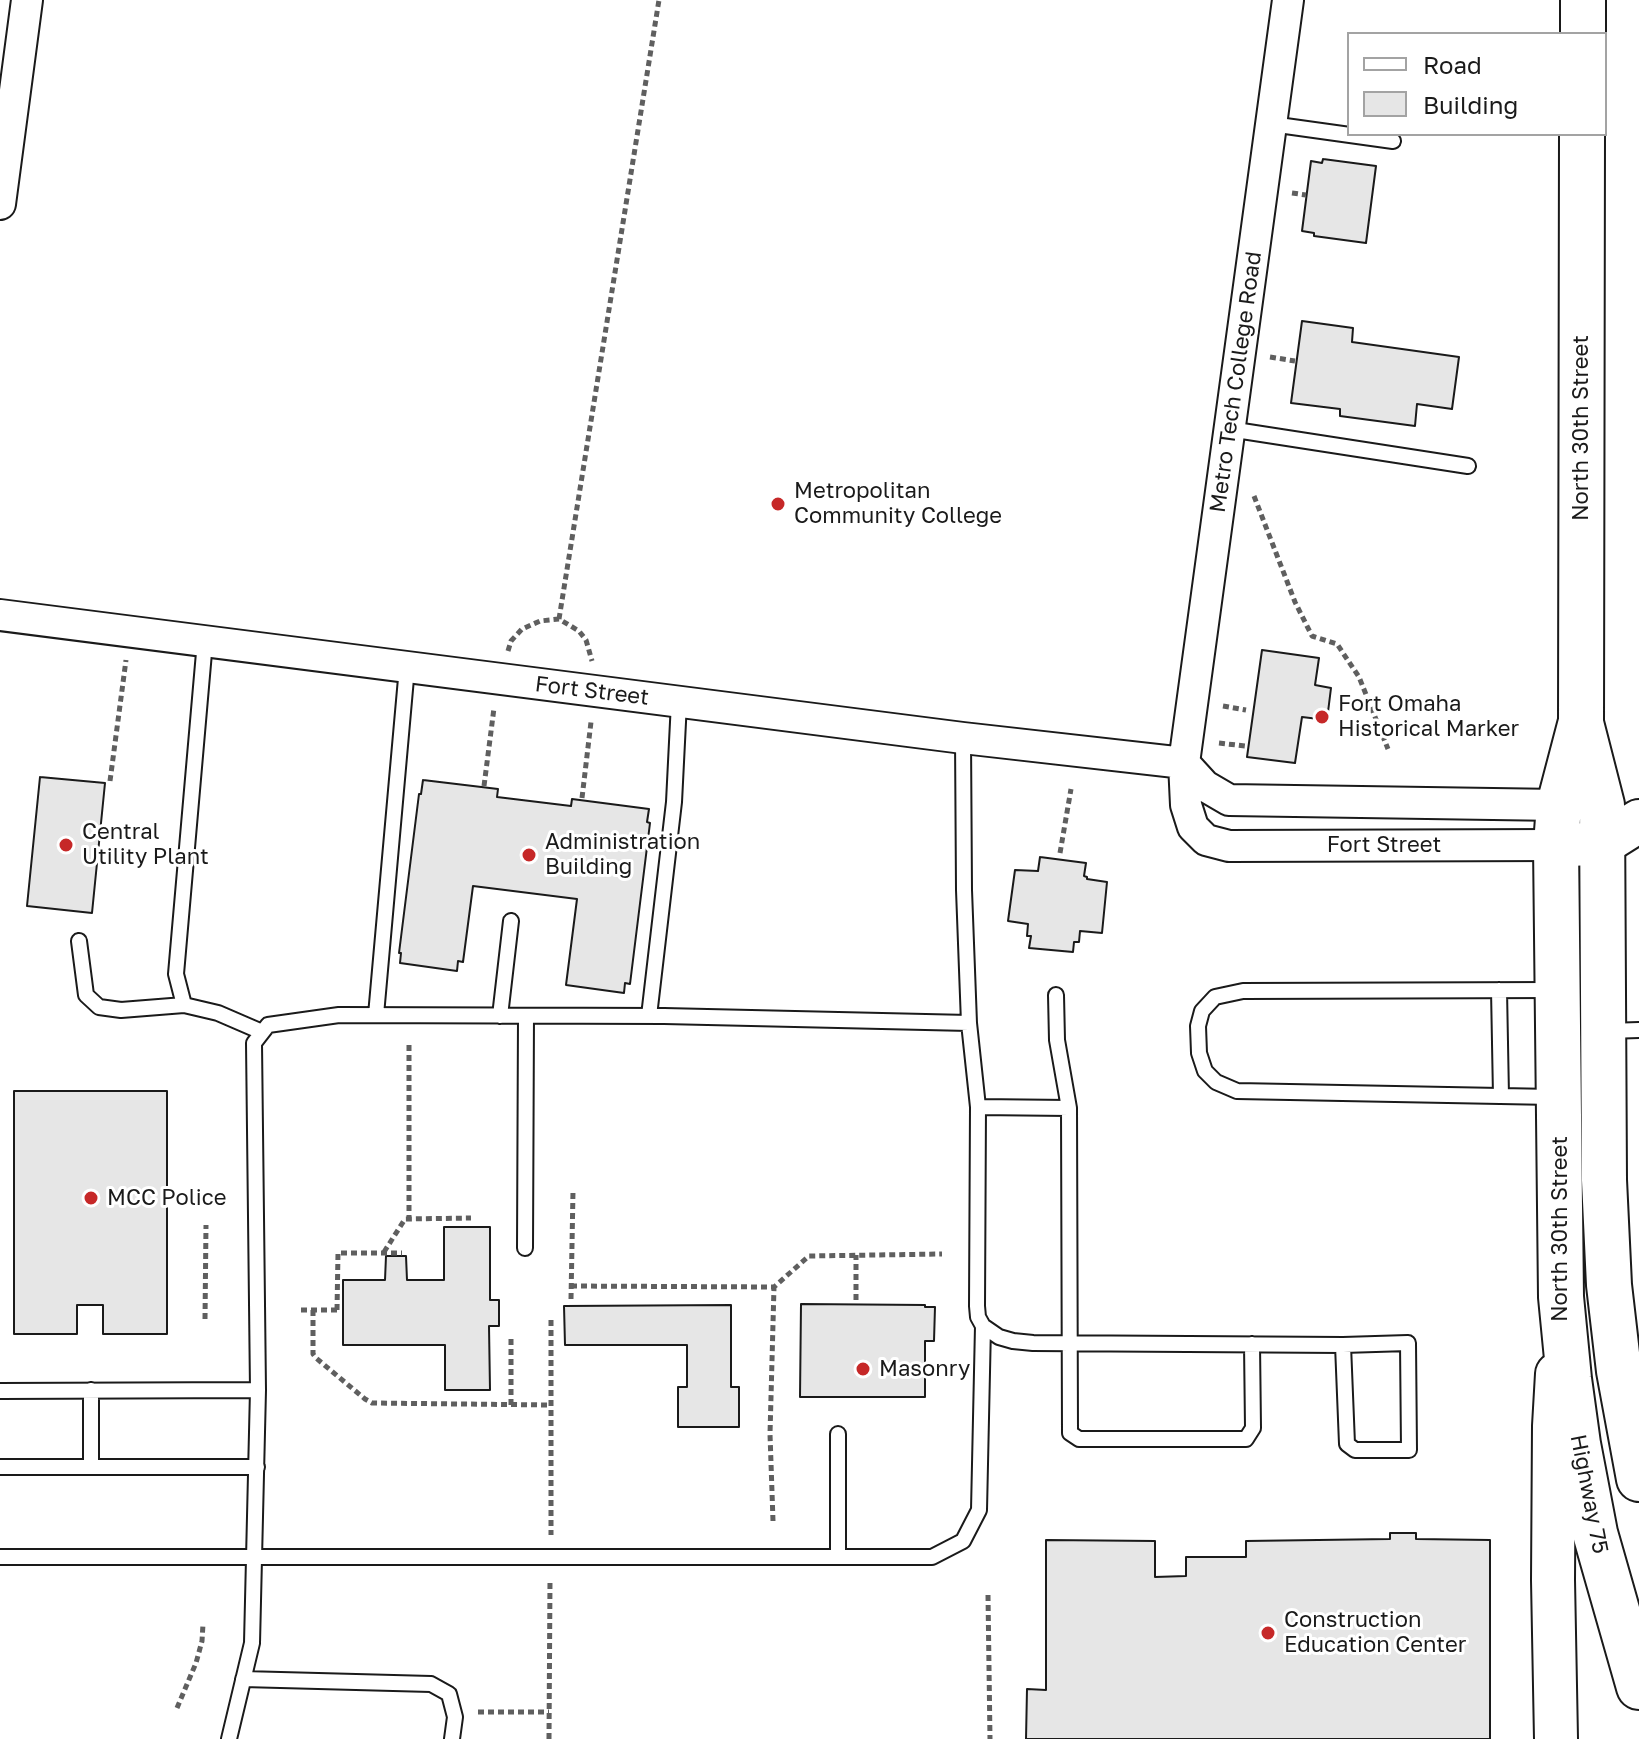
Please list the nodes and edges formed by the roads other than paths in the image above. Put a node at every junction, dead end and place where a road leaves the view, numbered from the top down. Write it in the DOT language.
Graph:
graph roads {
  1 [pos="27,0"];
  2 [pos="1288,0"];
  3 [pos="1583,0"];
  4 [pos="1583,32"];
  5 [pos="1271,124"];
  6 [pos="1347,135"];
  7 [pos="1357,136"];
  8 [pos="1582,136"];
  9 [pos="1393,141"];
  10 [pos="0,204"];
  11 [pos="1229,429"];
  12 [pos="1468,466"];
  13 [pos="0,615"];
  14 [pos="205,641"];
  15 [pos="407,667"];
  16 [pos="679,702"];
  17 [pos="1581,723"];
  18 [pos="963,738"];
  19 [pos="1184,763"];
  20 [pos="1621,822"];
  21 [pos="1557,825"];
  22 [pos="511,921"];
  23 [pos="79,941"];
  24 [pos="1499,990"];
  25 [pos="1559,990"];
  26 [pos="1056,995"];
  27 [pos="184,1005"];
  28 [pos="376,1015"];
  29 [pos="500,1016"];
  30 [pos="526,1016"];
  31 [pos="649,1016"];
  32 [pos="969,1023"];
  33 [pos="1622,1031"];
  34 [pos="262,1032"];
  35 [pos="1501,1096"];
  36 [pos="1560,1097"];
  37 [pos="978,1107"];
  38 [pos="1069,1108"];
  39 [pos="525,1248"];
  40 [pos="1561,1297"];
  41 [pos="983,1326"];
  42 [pos="1069,1343"];
  43 [pos="1252,1344"];
  44 [pos="1343,1345"];
  45 [pos="91,1390"];
  46 [pos="258,1390"];
  47 [pos="0,1391"];
  48 [pos="838,1434"];
  49 [pos="0,1467"];
  50 [pos="91,1467"];
  51 [pos="257,1467"];
  52 [pos="1639,1479"];
  53 [pos="0,1557"];
  54 [pos="255,1557"];
  55 [pos="838,1557"];
  56 [pos="243,1679"];
  57 [pos="1639,1687"];
  58 [pos="229,1739"];
  59 [pos="452,1739"];
  60 [pos="1556,1739"];
  1 -- 10 [label="street"];
  2 -- 5 [label="street, Metro Tech College Road"];
  3 -- 4 [label="highway"];
  5 -- 6 [label="lane"];
  5 -- 11 [label="street, Metro Tech College Road"];
  7 -- 9 [label="lane"];
  8 -- 17 [label="highway, North 30th Street"];
  11 -- 12 [label="lane"];
  11 -- 19 [label="street, Metro Tech College Road"];
  13 -- 14 [label="street, Fort Street"];
  14 -- 15 [label="street, Fort Street"];
  14 -- 27 [label="lane"];
  15 -- 16 [label="street, Fort Street"];
  15 -- 28 [label="lane"];
  16 -- 18 [label="street, Fort Street"];
  16 -- 31 [label="lane"];
  17 -- 20 [label="highway, North 30th Street"];
  17 -- 21 [label="highway, North 30th Street"];
  18 -- 19 [label="street, Fort Street"];
  18 -- 32 [label="lane"];
  19 -- 21 [label="street, Fort Street"];
  19 -- 21 [label="street, Fort Street"];
  20 -- 21 [label="main road, Fort Street"];
  20 -- 33 [label="highway, North 30th Street"];
  21 -- 25 [label="highway, North 30th Street"];
  22 -- 29 [label="lane"];
  23 -- 27 [label="lane"];
  24 -- 25 [label="lane"];
  24 -- 35 [label="lane"];
  24 -- 35 [label="lane"];
  25 -- 36 [label="highway, North 30th Street"];
  26 -- 38 [label="lane"];
  27 -- 34 [label="lane"];
  28 -- 29 [label="lane"];
  28 -- 34 [label="lane"];
  29 -- 30 [label="lane"];
  30 -- 31 [label="lane"];
  30 -- 39 [label="lane"];
  31 -- 32 [label="lane"];
  32 -- 37 [label="lane"];
  33 -- 52 [label="highway, North 30th Street"];
  34 -- 46 [label="lane"];
  35 -- 36 [label="lane"];
  36 -- 40 [label="highway, North 30th Street"];
  37 -- 38 [label="lane"];
  37 -- 41 [label="lane"];
  38 -- 42 [label="lane"];
  40 -- 57 [label="highway, Highway 75"];
  40 -- 60 [label="main road, North 30th Street"];
  41 -- 42 [label="lane"];
  41 -- 55 [label="lane"];
  42 -- 43 [label="lane"];
  42 -- 43 [label="lane"];
  43 -- 44 [label="lane"];
  44 -- 44 [label="lane"];
  45 -- 46 [label="lane"];
  45 -- 47 [label="lane"];
  45 -- 50 [label="lane"];
  46 -- 51 [label="lane"];
  48 -- 55 [label="lane"];
  49 -- 50 [label="lane"];
  50 -- 51 [label="lane"];
  51 -- 54 [label="lane"];
  53 -- 54 [label="lane"];
  54 -- 55 [label="lane"];
  54 -- 56 [label="lane"];
  56 -- 58 [label="lane"];
  56 -- 59 [label="lane"];
}
